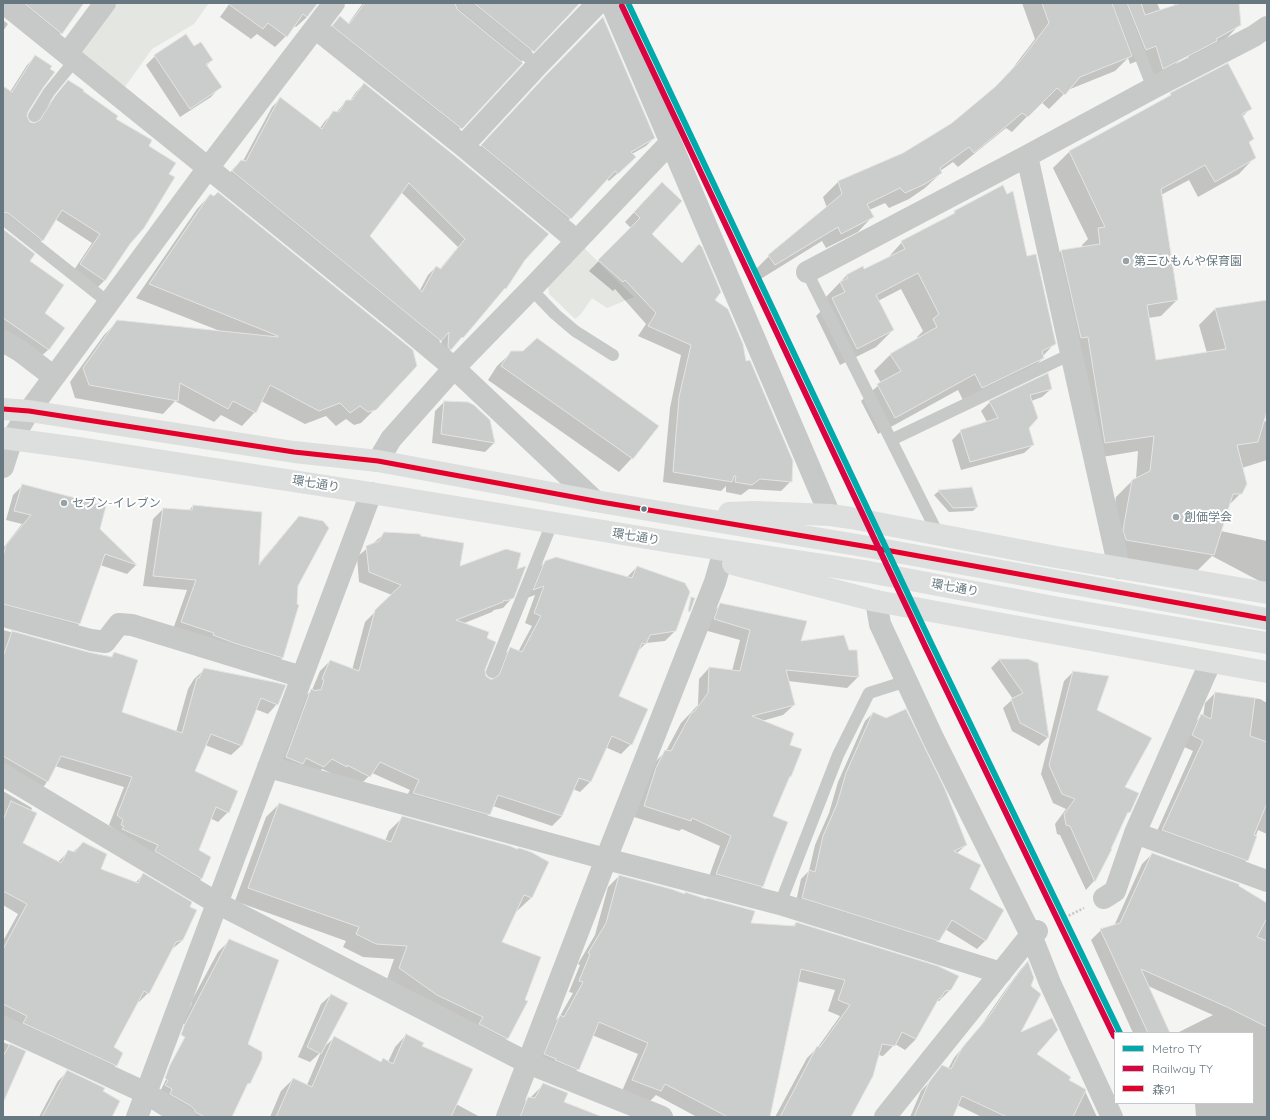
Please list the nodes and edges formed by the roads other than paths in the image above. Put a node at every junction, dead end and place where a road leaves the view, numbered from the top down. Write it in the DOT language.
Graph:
graph roads {
  1 [pos="4,3"];
  2 [pos="106,3"];
  3 [pos="334,3"];
  4 [pos="462,3"];
  5 [pos="598,3"];
  6 [pos="611,3"];
  7 [pos="1119,3"];
  8 [pos="1267,27"];
  9 [pos="315,28"];
  10 [pos="71,57"];
  11 [pos="538,65"];
  12 [pos="1153,88"];
  13 [pos="34,116"];
  14 [pos="670,143"];
  15 [pos="463,146"];
  16 [pos="1027,156"];
  17 [pos="208,168"];
  18 [pos="3,219"];
  19 [pos="577,241"];
  20 [pos="807,272"];
  21 [pos="532,289"];
  22 [pos="109,303"];
  23 [pos="3,341"];
  24 [pos="1071,354"];
  25 [pos="613,355"];
  26 [pos="454,368"];
  27 [pos="54,377"];
  28 [pos="3,409"];
  29 [pos="28,411"];
  30 [pos="7,438"];
  31 [pos="891,440"];
  32 [pos="378,461"];
  33 [pos="3,467"];
  34 [pos="371,493"];
  35 [pos="595,501"];
  36 [pos="676,514"];
  37 [pos="840,517"];
  38 [pos="552,523"];
  39 [pos="938,534"];
  40 [pos="671,542"];
  41 [pos="721,561"];
  42 [pos="1118,568"];
  43 [pos="1267,593"];
  44 [pos="876,601"];
  45 [pos="3,616"];
  46 [pos="1260,618"];
  47 [pos="1259,641"];
  48 [pos="1210,663"];
  49 [pos="492,672"];
  50 [pos="1267,672"];
  51 [pos="302,677"];
  52 [pos="907,681"];
  53 [pos="268,767"];
  54 [pos="3,775"];
  55 [pos="1135,833"];
  56 [pos="606,859"];
  57 [pos="1267,881"];
  58 [pos="1104,898"];
  59 [pos="217,903"];
  60 [pos="780,904"];
  61 [pos="1034,933"];
  62 [pos="1001,973"];
  63 [pos="3,1027"];
  64 [pos="528,1062"];
  65 [pos="146,1093"];
  66 [pos="137,1117"];
  67 [pos="184,1117"];
  68 [pos="507,1117"];
  69 [pos="662,1117"];
  70 [pos="886,1117"];
  71 [pos="1112,1117"];
  1 -- 10 [label="street"];
  2 -- 10 [label="street"];
  3 -- 9 [label="street"];
  4 -- 11 [label="lane"];
  5 -- 11 [label="street"];
  6 -- 14 [label="street"];
  7 -- 12 [label="lane"];
  8 -- 12 [label="street"];
  9 -- 15 [label="street"];
  9 -- 17 [label="street"];
  10 -- 13 [label="lane"];
  10 -- 17 [label="street"];
  11 -- 15 [label="street"];
  12 -- 16 [label="street"];
  14 -- 19 [label="street"];
  14 -- 37 [label="street"];
  15 -- 19 [label="street"];
  16 -- 20 [label="street"];
  16 -- 24 [label="street"];
  17 -- 22 [label="street"];
  17 -- 26 [label="street"];
  18 -- 22 [label="lane"];
  19 -- 21 [label="street"];
  20 -- 31 [label="lane"];
  21 -- 25 [label="lane"];
  21 -- 26 [label="street"];
  22 -- 27 [label="street"];
  23 -- 27 [label="street"];
  24 -- 31 [label="lane"];
  24 -- 42 [label="street"];
  26 -- 32 [label="street"];
  26 -- 35 [label="street"];
  27 -- 29 [label="street"];
  28 -- 29 [label="main road, 環七通り"];
  29 -- 30 [label="street"];
  29 -- 32 [label="main road, 環七通り"];
  30 -- 33 [label="street"];
  30 -- 34 [label="main road, 環七通り"];
  31 -- 39 [label="lane"];
  32 -- 35 [label="main road, 環七通り"];
  34 -- 38 [label="main road, 環七通り"];
  34 -- 51 [label="street"];
  35 -- 36 [label="main road, 環七通り"];
  36 -- 37 [label="main road"];
  36 -- 46 [label="main road, 環七通り"];
  37 -- 39 [label="main road"];
  38 -- 40 [label="main road, 環七通り"];
  38 -- 49 [label="lane"];
  39 -- 42 [label="main road"];
  40 -- 41 [label="main road"];
  40 -- 47 [label="main road, 環七通り"];
  41 -- 44 [label="main road"];
  41 -- 56 [label="street"];
  42 -- 43 [label="main road"];
  44 -- 48 [label="main road"];
  44 -- 52 [label="street"];
  45 -- 51 [label="street"];
  48 -- 50 [label="main road"];
  48 -- 55 [label="street"];
  51 -- 53 [label="street"];
  52 -- 60 [label="lane"];
  52 -- 61 [label="street"];
  53 -- 56 [label="street"];
  53 -- 59 [label="street"];
  54 -- 59 [label="street"];
  55 -- 57 [label="street"];
  55 -- 58 [label="street"];
  56 -- 60 [label="street"];
  56 -- 64 [label="street"];
  59 -- 64 [label="street"];
  59 -- 65 [label="street"];
  60 -- 62 [label="street"];
  61 -- 62 [label="street"];
  61 -- 71 [label="street"];
  62 -- 70 [label="street"];
  63 -- 65 [label="street"];
  64 -- 68 [label="street"];
  64 -- 69 [label="street"];
  65 -- 66 [label="street"];
  65 -- 67 [label="street"];
}
